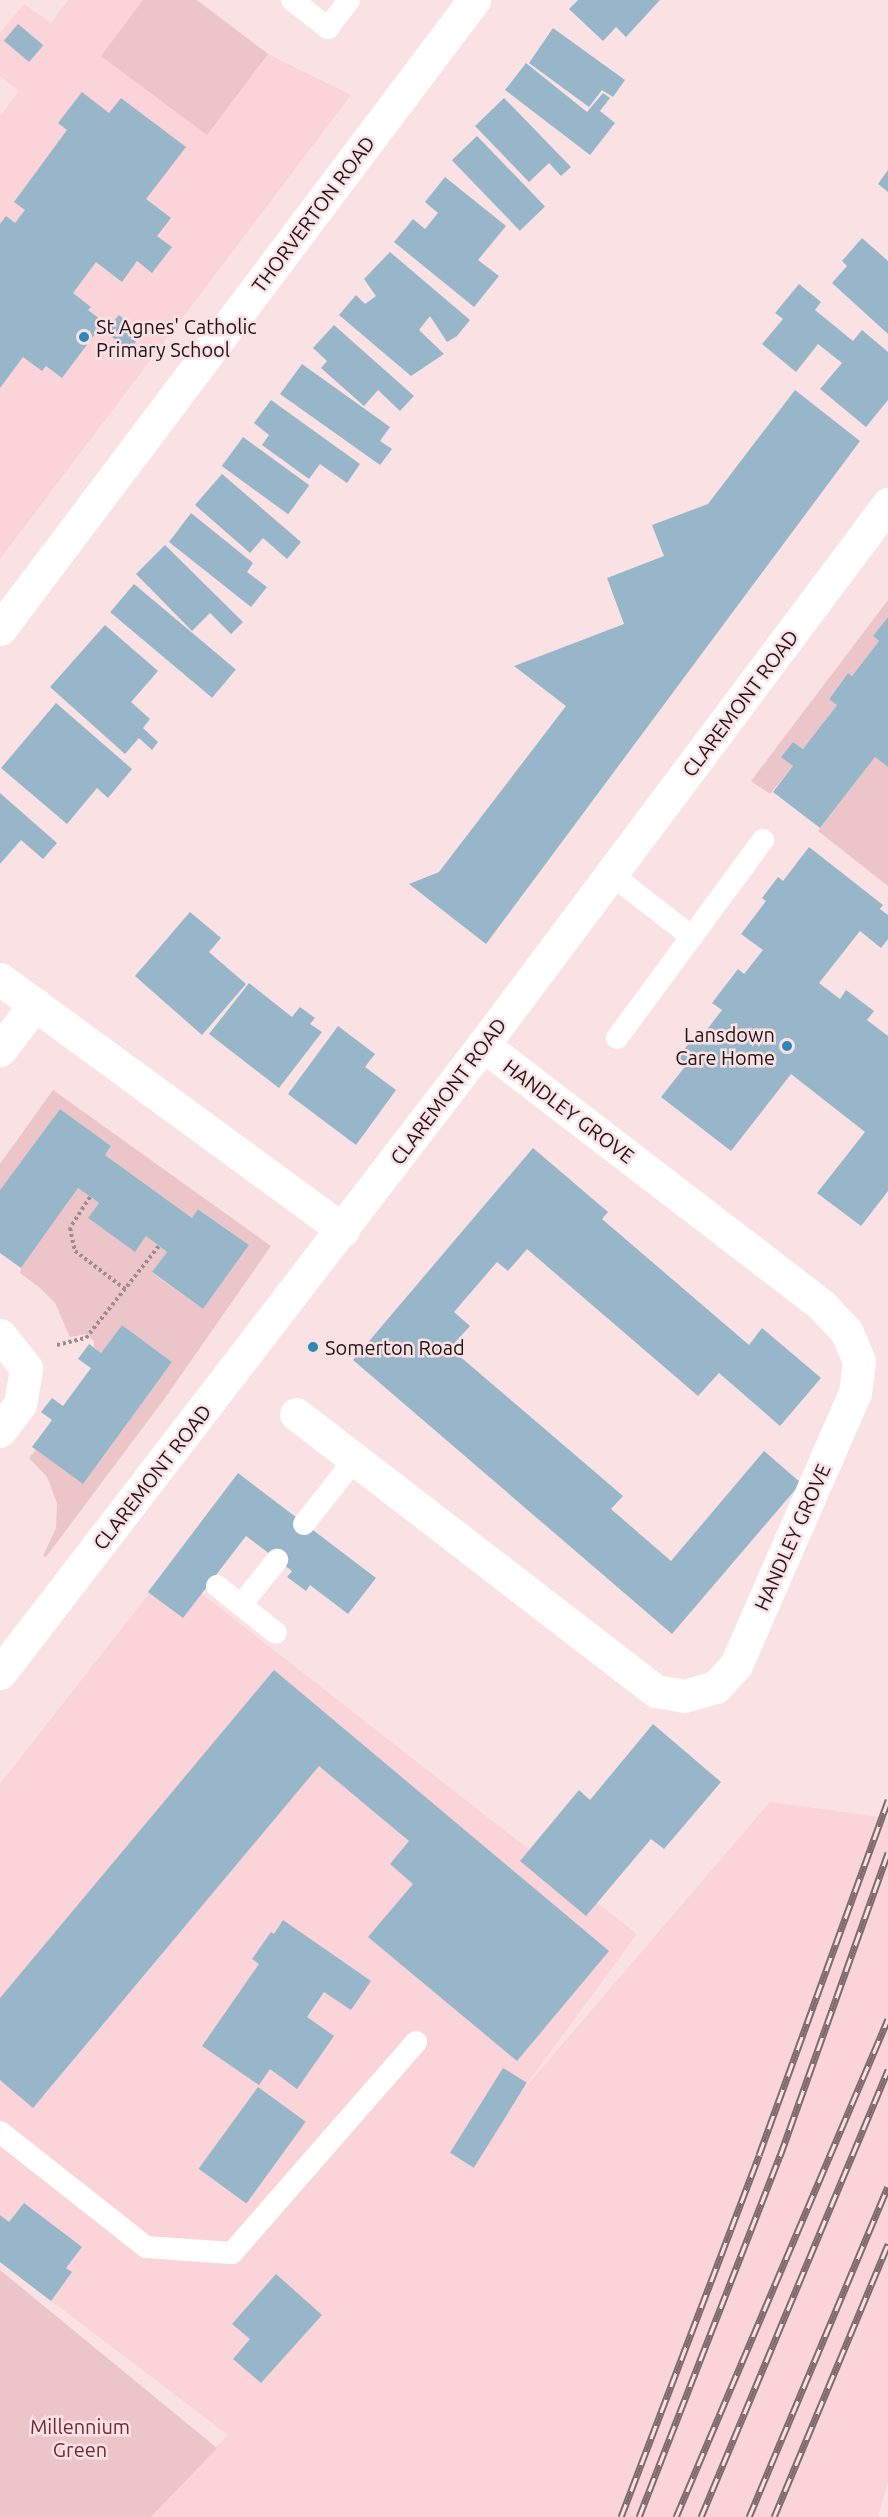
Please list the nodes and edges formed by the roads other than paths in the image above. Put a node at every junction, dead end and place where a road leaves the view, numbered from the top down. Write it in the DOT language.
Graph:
graph roads {
  1 [pos="292,0"];
  2 [pos="349,0"];
  3 [pos="474,0"];
  4 [pos="888,504"];
  5 [pos="0,629"];
  6 [pos="763,840"];
  7 [pos="612,875"];
  8 [pos="692,937"];
  9 [pos="0,979"];
  10 [pos="35,1004"];
  11 [pos="617,1038"];
  12 [pos="483,1045"];
  13 [pos="0,1050"];
  14 [pos="343,1230"];
  15 [pos="8,1345"];
  16 [pos="296,1414"];
  17 [pos="0,1431"];
  18 [pos="355,1459"];
  19 [pos="304,1524"];
  20 [pos="277,1560"];
  21 [pos="217,1586"];
  22 [pos="241,1605"];
  23 [pos="276,1633"];
  24 [pos="0,1673"];
  25 [pos="416,2042"];
  26 [pos="0,2132"];
  1 -- 2 [label="lane"];
  3 -- 5 [label="street, THORVERTON ROAD"];
  4 -- 7 [label="street, CLAREMONT ROAD"];
  6 -- 8 [label="lane"];
  7 -- 8 [label="lane"];
  7 -- 12 [label="street, CLAREMONT ROAD"];
  8 -- 11 [label="lane"];
  9 -- 10 [label="street"];
  10 -- 13 [label="street"];
  10 -- 14 [label="street"];
  12 -- 14 [label="street, CLAREMONT ROAD"];
  12 -- 18 [label="street, HANDLEY GROVE"];
  14 -- 24 [label="street, CLAREMONT ROAD"];
  15 -- 17 [label="street"];
  16 -- 18 [label="street, HANDLEY GROVE"];
  18 -- 19 [label="lane"];
  20 -- 22 [label="lane"];
  21 -- 22 [label="lane"];
  22 -- 23 [label="lane"];
  25 -- 26 [label="lane"];
}
